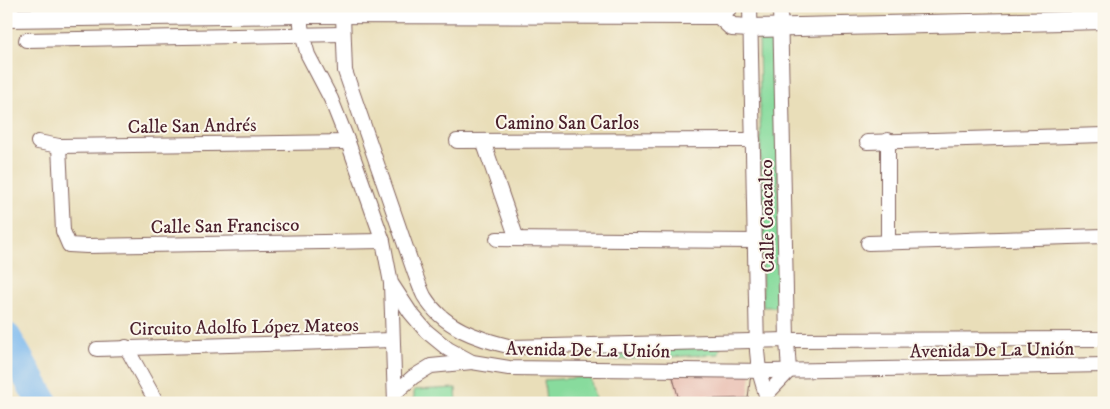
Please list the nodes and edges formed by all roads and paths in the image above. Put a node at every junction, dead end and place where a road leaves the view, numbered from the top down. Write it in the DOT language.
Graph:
graph roads {
  1 [pos="750,6"];
  2 [pos="780,6"];
  3 [pos="724,11"];
  4 [pos="300,14"];
  5 [pos="342,15"];
  6 [pos="6,18"];
  7 [pos="1104,20"];
  8 [pos="780,26"];
  9 [pos="751,28"];
  10 [pos="302,34"];
  11 [pos="343,34"];
  12 [pos="26,40"];
  13 [pos="1104,135"];
  14 [pos="753,140"];
  15 [pos="888,140"];
  16 [pos="457,141"];
  17 [pos="483,141"];
  18 [pos="38,142"];
  19 [pos="348,142"];
  20 [pos="867,142"];
  21 [pos="59,146"];
  22 [pos="1104,236"];
  23 [pos="496,239"];
  24 [pos="517,239"];
  25 [pos="382,241"];
  26 [pos="755,241"];
  27 [pos="888,242"];
  28 [pos="868,243"];
  29 [pos="391,283"];
  30 [pos="1104,339"];
  31 [pos="392,340"];
  32 [pos="787,340"];
  33 [pos="757,341"];
  34 [pos="126,347"];
  35 [pos="97,349"];
  36 [pos="472,362"];
  37 [pos="1104,366"];
  38 [pos="759,371"];
  39 [pos="789,371"];
  40 [pos="395,398"];
  41 [pos="766,399"];
  42 [pos="157,403"];
  1 -- 9 [label="street, Calle Coacalco"];
  2 -- 8 [label="street, Calle Coacalco"];
  3 -- 5 [label="street"];
  3 -- 9 [label="street"];
  4 -- 5 [label="street"];
  4 -- 6 [label="street"];
  4 -- 10 [label="street, Avenida De La Unión"];
  5 -- 11 [label="street, Avenida De La Unión"];
  7 -- 8 [label="street"];
  8 -- 9 [label="street"];
  8 -- 32 [label="street, Calle Coacalco"];
  9 -- 14 [label="street, Calle Coacalco"];
  10 -- 11 [label="street"];
  10 -- 12 [label="street"];
  10 -- 19 [label="street, Avenida De La Unión"];
  11 -- 33 [label="street, Avenida De La Unión"];
  13 -- 15 [label="street"];
  14 -- 17 [label="street, Camino San Carlos"];
  14 -- 26 [label="street, Calle Coacalco"];
  15 -- 20 [label="street"];
  15 -- 27 [label="street"];
  16 -- 17 [label="street"];
  17 -- 24 [label="street, Camino San Carlos"];
  18 -- 21 [label="street, Calle San Andrés"];
  19 -- 21 [label="street, Calle San Andrés"];
  19 -- 25 [label="street, Avenida De La Unión"];
  21 -- 25 [label="street, Calle San Francisco"];
  22 -- 27 [label="street"];
  23 -- 24 [label="street"];
  24 -- 26 [label="street"];
  25 -- 29 [label="street, Avenida De La Unión"];
  26 -- 33 [label="street, Calle Coacalco"];
  27 -- 28 [label="street"];
  29 -- 31 [label="street"];
  29 -- 36 [label="street, Avenida De La Unión"];
  30 -- 32 [label="street, Avenida De La Unión"];
  31 -- 34 [label="street, Circuito Adolfo López Mateos"];
  31 -- 40 [label="street"];
  32 -- 33 [label="street, Avenida De La Unión"];
  32 -- 39 [label="street, Calle Coacalco"];
  33 -- 38 [label="street, Calle Coacalco"];
  34 -- 35 [label="street, Circuito Adolfo López Mateos"];
  34 -- 42 [label="street"];
  36 -- 38 [label="street, Avenida De La Unión"];
  36 -- 40 [label="street"];
  37 -- 39 [label="street, Avenida De La Unión"];
  38 -- 39 [label="street, Avenida De La Unión"];
  38 -- 41 [label="street, Calle Coacalco"];
  39 -- 41 [label="street, Calle Coacalco"];
}
